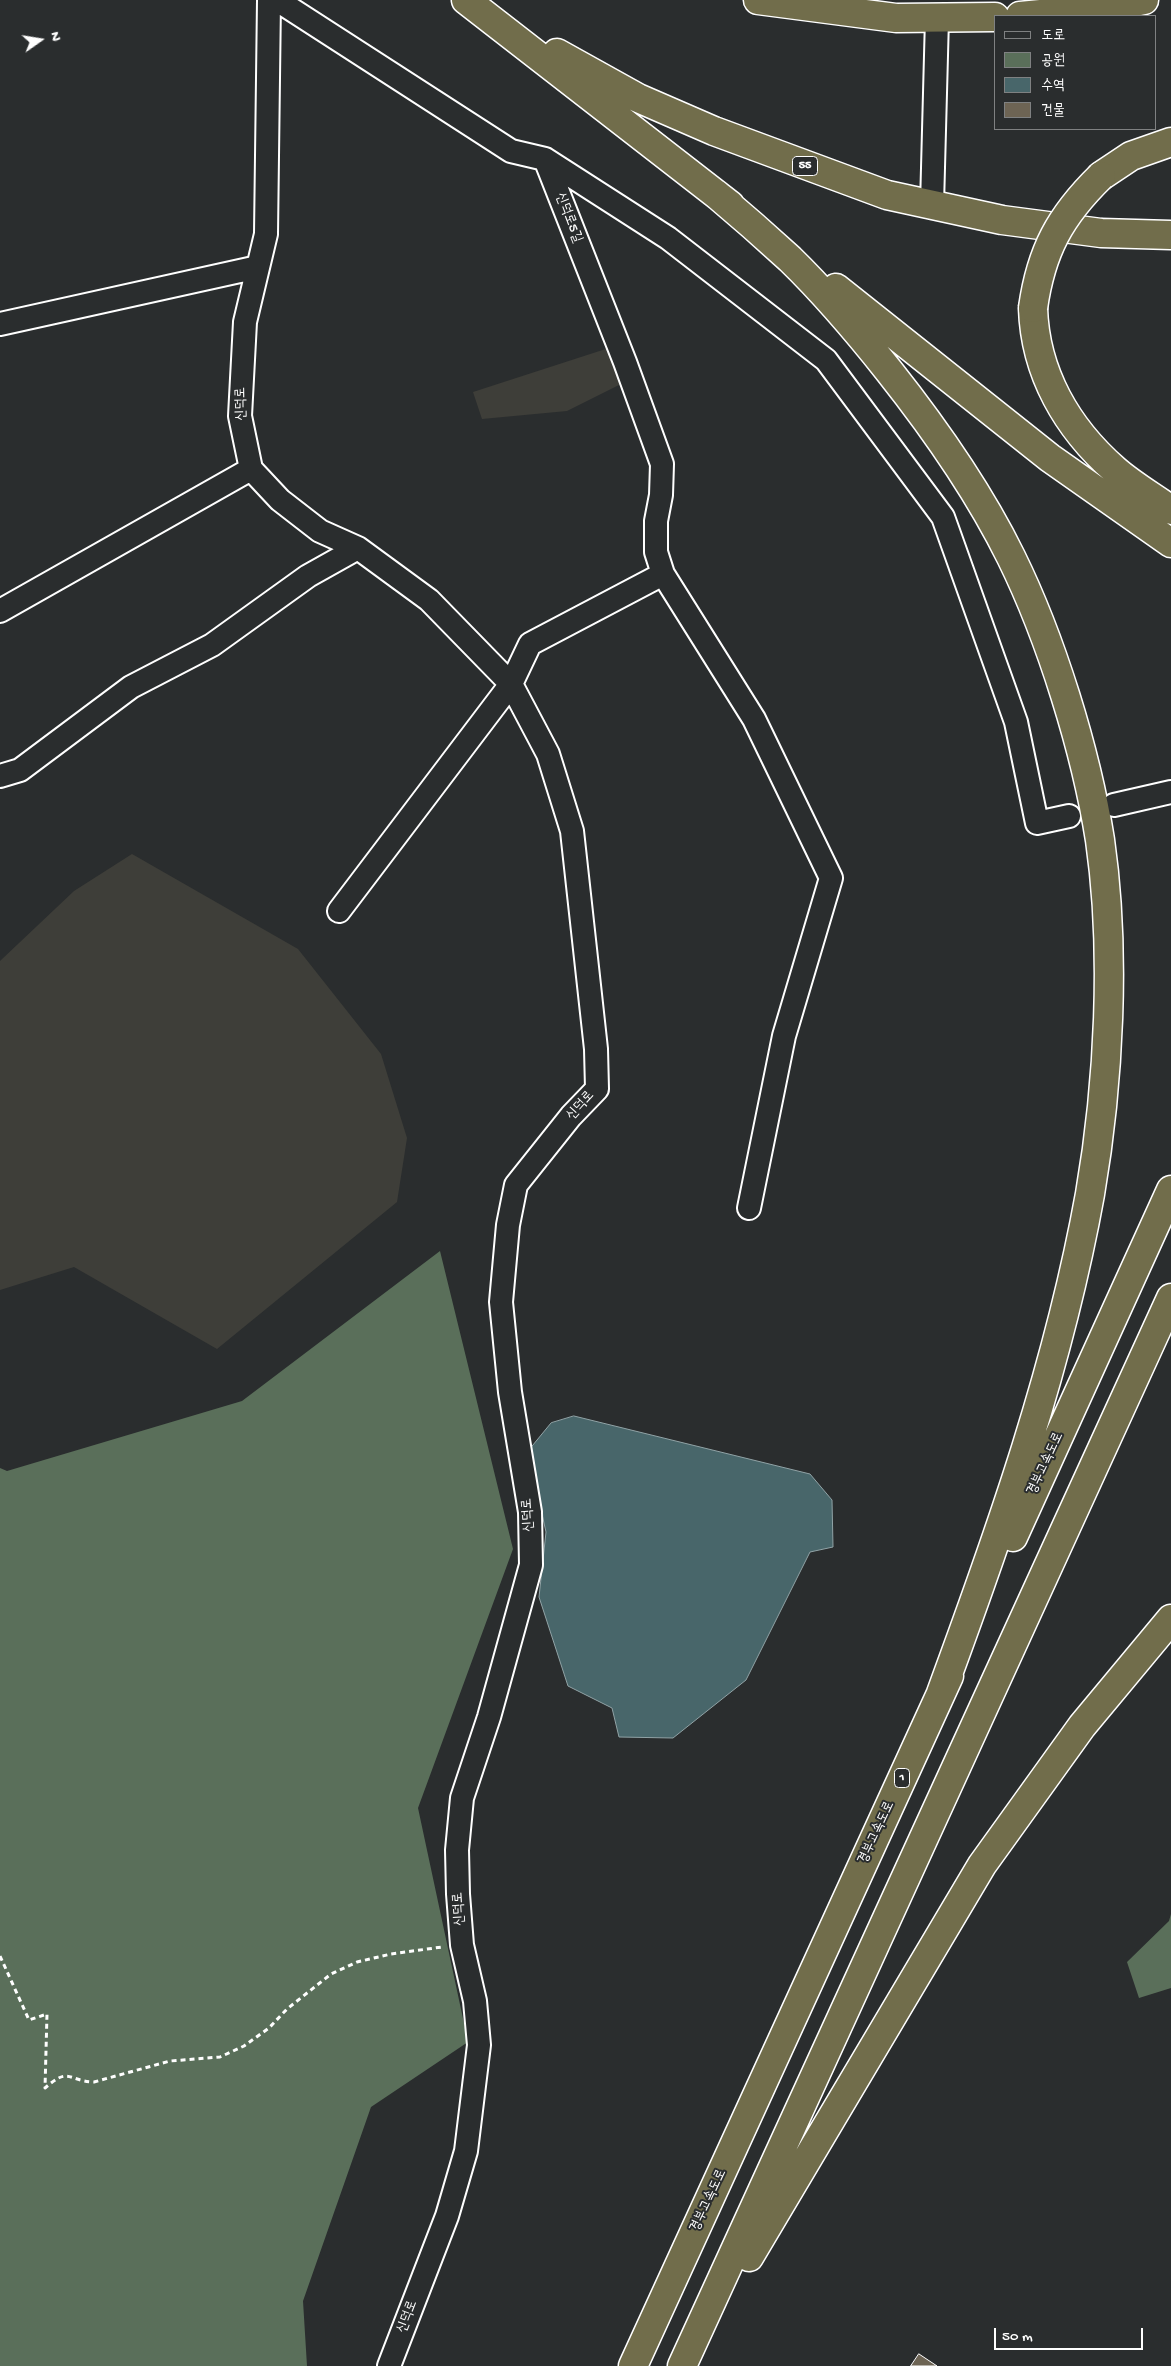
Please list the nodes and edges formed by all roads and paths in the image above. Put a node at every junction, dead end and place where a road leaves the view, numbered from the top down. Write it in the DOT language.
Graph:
graph roads {
  1 [pos="269,0"];
  2 [pos="277,0"];
  3 [pos="466,0"];
  4 [pos="470,0"];
  5 [pos="758,0"];
  6 [pos="1144,0"];
  7 [pos="1030,15"];
  8 [pos="994,17"];
  9 [pos="937,18"];
  10 [pos="1171,142"];
  11 [pos="545,159"];
  12 [pos="716,194"];
  13 [pos="932,204"];
  14 [pos="1171,235"];
  15 [pos="258,267"];
  16 [pos="0,324"];
  17 [pos="251,469"];
  18 [pos="1171,510"];
  19 [pos="1171,543"];
  20 [pos="358,548"];
  21 [pos="664,574"];
  22 [pos="0,610"];
  23 [pos="511,684"];
  24 [pos="0,776"];
  25 [pos="1171,792"];
  26 [pos="1114,805"];
  27 [pos="1069,816"];
  28 [pos="339,910"];
  29 [pos="1171,1190"];
  30 [pos="749,1208"];
  31 [pos="1171,1298"];
  32 [pos="1171,1619"];
  33 [pos="941,1693"];
  34 [pos="462,1944"];
  35 [pos="0,1956"];
  36 [pos="389,2366"];
  37 [pos="633,2366"];
  38 [pos="683,2366"];
  1 -- 15 [label="street, 신덕로"];
  2 -- 11 [label="street"];
  3 -- 12 [label="highway"];
  4 -- 13 [label="highway, 55"];
  5 -- 9 [label="highway"];
  6 -- 7 [label="highway"];
  8 -- 9 [label="highway"];
  9 -- 13 [label="street"];
  10 -- 18 [label="highway, bridge"];
  11 -- 21 [label="street, 신덕로5길"];
  11 -- 27 [label="street"];
  12 -- 19 [label="highway"];
  12 -- 33 [label="highway"];
  13 -- 14 [label="highway, 55"];
  15 -- 16 [label="street"];
  15 -- 17 [label="street, 신덕로"];
  17 -- 20 [label="street, 신덕로"];
  17 -- 22 [label="street"];
  20 -- 23 [label="street, 신덕로"];
  20 -- 24 [label="street"];
  21 -- 23 [label="street"];
  21 -- 30 [label="street, 신덕로5길"];
  23 -- 28 [label="street"];
  23 -- 34 [label="street, 신덕로"];
  25 -- 26 [label="street"];
  29 -- 33 [label="highway, 경부고속도로 / 1"];
  31 -- 38 [label="highway"];
  32 -- 38 [label="highway"];
  33 -- 37 [label="highway, 경부고속도로 / 1"];
  34 -- 35 [label="path"];
  34 -- 36 [label="street, 신덕로"];
}
